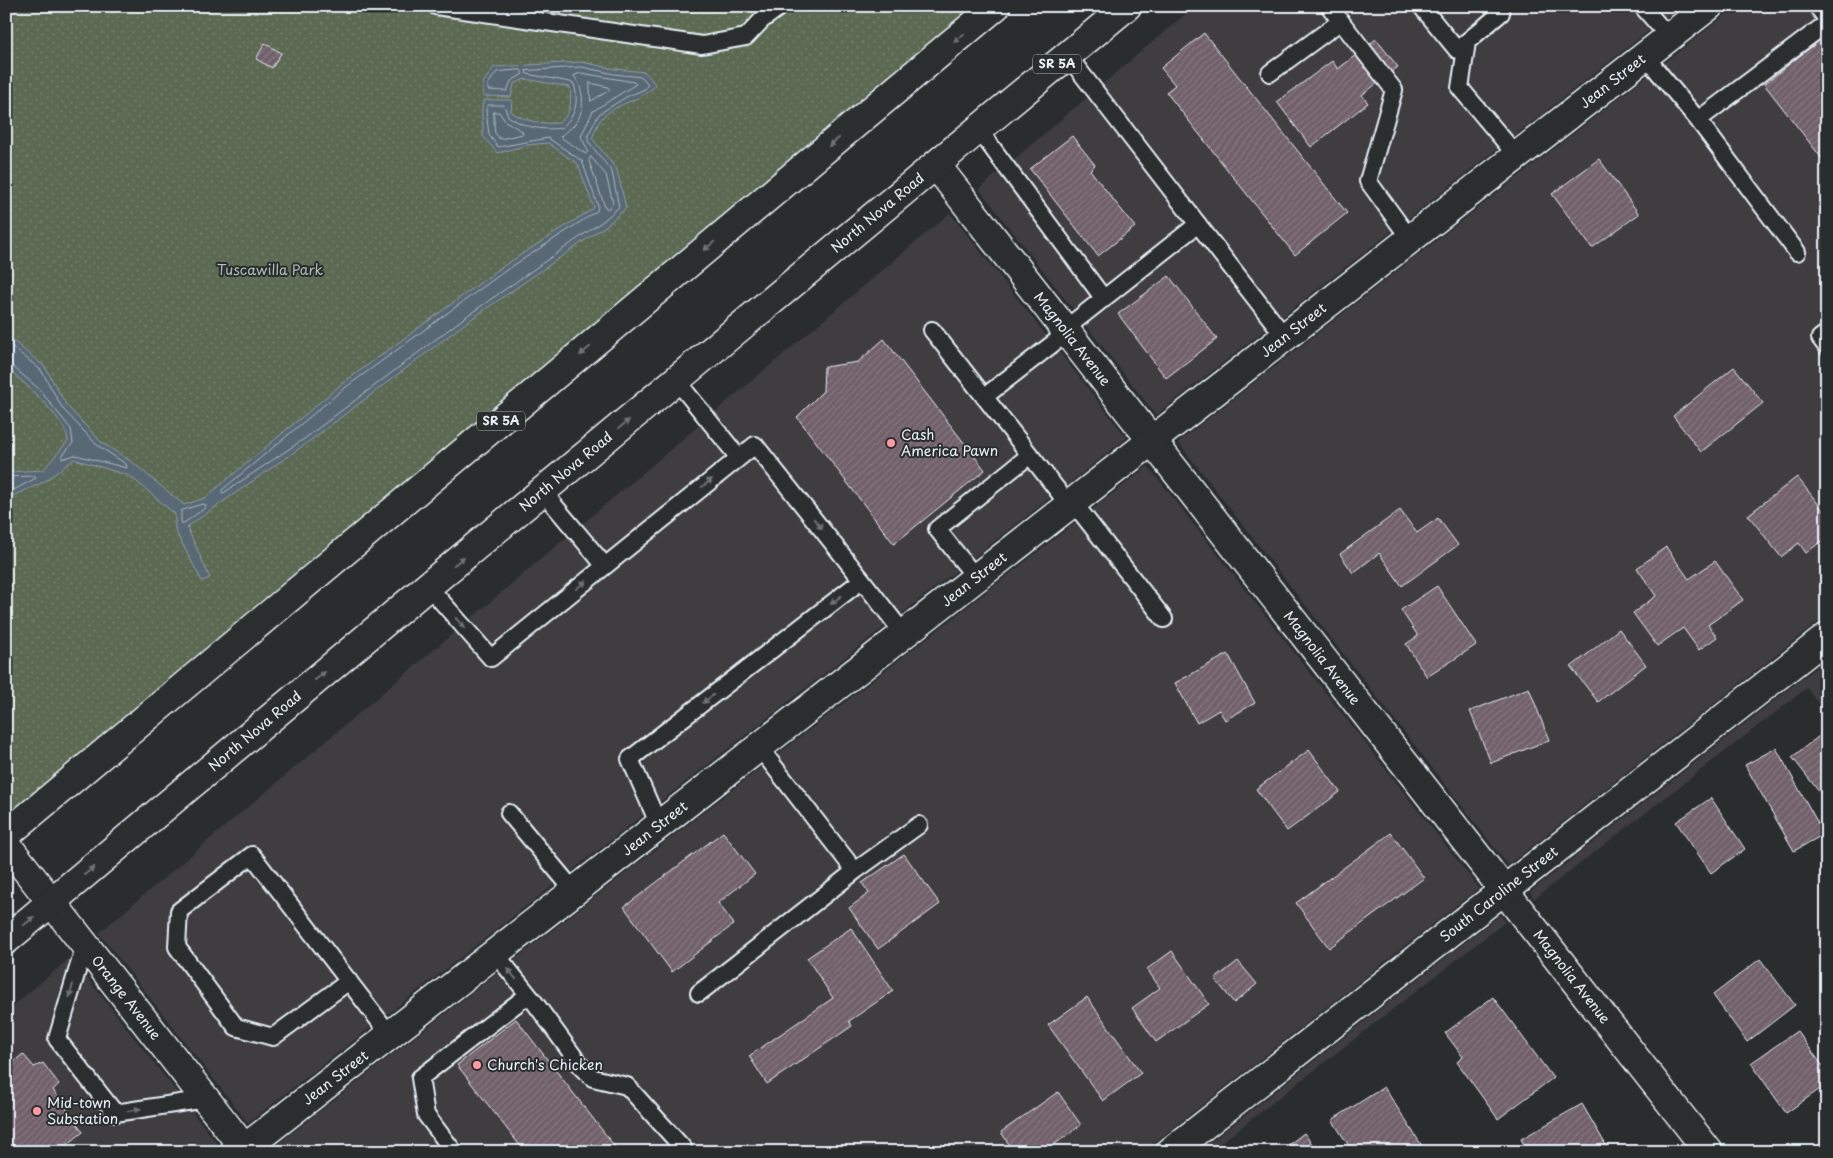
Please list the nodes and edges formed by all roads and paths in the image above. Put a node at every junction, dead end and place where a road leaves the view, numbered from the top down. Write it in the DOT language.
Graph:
graph roads {
  1 [pos="436,6"];
  2 [pos="781,6"];
  3 [pos="996,6"];
  4 [pos="1127,6"];
  5 [pos="1329,6"];
  6 [pos="1421,6"];
  7 [pos="1496,6"];
  8 [pos="1642,6"];
  9 [pos="1709,6"];
  10 [pos="1816,6"];
  11 [pos="1827,21"];
  12 [pos="1341,22"];
  13 [pos="1669,38"];
  14 [pos="1467,42"];
  15 [pos="1068,56"];
  16 [pos="1645,56"];
  17 [pos="1270,73"];
  18 [pos="1698,120"];
  19 [pos="979,130"];
  20 [pos="1517,156"];
  21 [pos="936,165"];
  22 [pos="1198,224"];
  23 [pos="1410,239"];
  24 [pos="1797,252"];
  25 [pos="1104,299"];
  26 [pos="932,330"];
  27 [pos="1066,330"];
  28 [pos="1827,333"];
  29 [pos="1285,337"];
  30 [pos="1827,347"];
  31 [pos="677,381"];
  32 [pos="984,397"];
  33 [pos="1152,440"];
  34 [pos="1030,455"];
  35 [pos="739,458"];
  36 [pos="543,492"];
  37 [pos="1071,504"];
  38 [pos="605,566"];
  39 [pos="976,578"];
  40 [pos="862,580"];
  41 [pos="428,586"];
  42 [pos="1164,619"];
  43 [pos="904,634"];
  44 [pos="1827,637"];
  45 [pos="759,747"];
  46 [pos="509,813"];
  47 [pos="659,824"];
  48 [pos="918,825"];
  49 [pos="6,835"];
  50 [pos="6,844"];
  51 [pos="855,871"];
  52 [pos="1504,890"];
  53 [pos="574,891"];
  54 [pos="51,902"];
  55 [pos="6,940"];
  56 [pos="85,944"];
  57 [pos="495,953"];
  58 [pos="349,981"];
  59 [pos="699,993"];
  60 [pos="528,995"];
  61 [pos="390,1035"];
  62 [pos="206,1099"];
  63 [pos="243,1151"];
  64 [pos="454,1152"];
  65 [pos="678,1152"];
  66 [pos="1170,1152"];
  67 [pos="1709,1152"];
  1 -- 2 [label="lane"];
  3 -- 49 [label="street, SR 5A, one-way"];
  4 -- 15 [label="street, North Nova Road / SR 5A"];
  5 -- 12 [label="lane"];
  6 -- 14 [label="lane"];
  7 -- 14 [label="lane"];
  8 -- 13 [label="lane"];
  9 -- 13 [label="street, Jean Street"];
  10 -- 11 [label="lane"];
  11 -- 18 [label="lane"];
  12 -- 17 [label="lane"];
  12 -- 23 [label="lane"];
  13 -- 16 [label="street, Jean Street"];
  14 -- 20 [label="lane"];
  15 -- 19 [label="street, North Nova Road / SR 5A"];
  15 -- 22 [label="lane"];
  16 -- 18 [label="lane"];
  16 -- 20 [label="street, Jean Street"];
  18 -- 24 [label="lane"];
  19 -- 21 [label="street, North Nova Road / SR 5A"];
  19 -- 25 [label="lane"];
  20 -- 23 [label="street, Jean Street"];
  21 -- 27 [label="street, Magnolia Avenue"];
  21 -- 31 [label="street, North Nova Road / SR 5A"];
  22 -- 25 [label="lane"];
  22 -- 29 [label="lane"];
  23 -- 29 [label="street, Jean Street"];
  25 -- 27 [label="lane"];
  26 -- 32 [label="lane"];
  27 -- 32 [label="lane"];
  27 -- 33 [label="street, Magnolia Avenue"];
  28 -- 30 [label="lane"];
  29 -- 33 [label="street, Jean Street"];
  31 -- 35 [label="lane"];
  36 -- 31 [label="street, North Nova Road / SR 5A, one-way"];
  32 -- 34 [label="lane"];
  33 -- 37 [label="street, Jean Street"];
  33 -- 52 [label="street, Magnolia Avenue"];
  34 -- 37 [label="lane"];
  34 -- 39 [label="lane"];
  38 -- 35 [label="lane, one-way"];
  35 -- 40 [label="lane, one-way"];
  36 -- 38 [label="lane"];
  41 -- 36 [label="street, North Nova Road / SR 5A, one-way"];
  37 -- 39 [label="street, Jean Street"];
  37 -- 42 [label="lane"];
  41 -- 38 [label="lane, one-way"];
  39 -- 43 [label="street, Jean Street"];
  40 -- 43 [label="lane"];
  40 -- 47 [label="lane, one-way"];
  54 -- 41 [label="street, North Nova Road / SR 5A, one-way"];
  43 -- 45 [label="street, Jean Street"];
  44 -- 52 [label="street, South Caroline Street"];
  45 -- 47 [label="street, Jean Street"];
  45 -- 51 [label="lane"];
  46 -- 53 [label="lane"];
  47 -- 53 [label="street, Jean Street"];
  48 -- 51 [label="lane"];
  50 -- 54 [label="street, Orange Avenue"];
  51 -- 59 [label="lane"];
  52 -- 66 [label="street, South Caroline Street"];
  52 -- 67 [label="street, Magnolia Avenue"];
  53 -- 57 [label="street, Jean Street"];
  55 -- 54 [label="street, North Nova Road / SR 5A, one-way"];
  54 -- 56 [label="street, Orange Avenue"];
  56 -- 62 [label="street, Orange Avenue"];
  56 -- 62 [label="lane, one-way"];
  60 -- 57 [label="lane, one-way"];
  57 -- 61 [label="street, Jean Street"];
  58 -- 58 [label="lane"];
  58 -- 61 [label="lane"];
  60 -- 64 [label="lane"];
  60 -- 65 [label="lane"];
  61 -- 63 [label="street, Jean Street"];
  62 -- 63 [label="street, Orange Avenue"];
}
